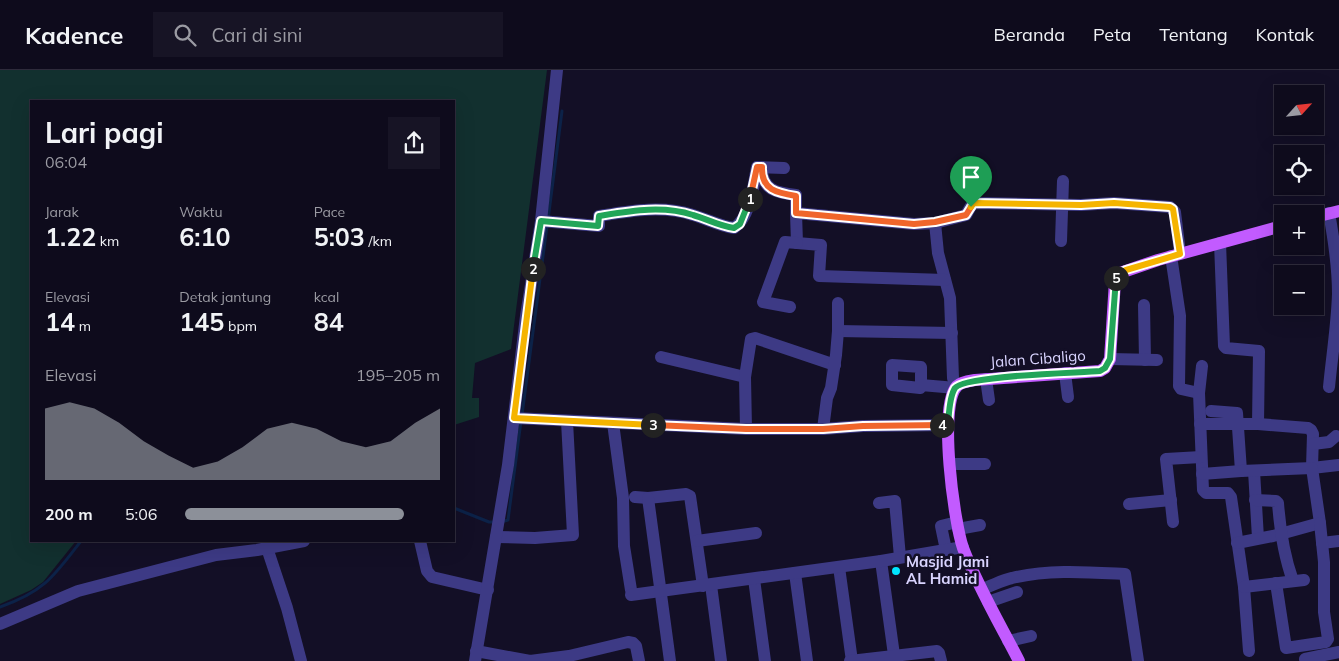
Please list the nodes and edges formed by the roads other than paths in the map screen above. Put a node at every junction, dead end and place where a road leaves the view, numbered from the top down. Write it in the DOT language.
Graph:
graph roads {
  1 [pos="557,70"];
  2 [pos="762,167"];
  3 [pos="784,168"];
  4 [pos="1063,181"];
  5 [pos="1062,205"];
  6 [pos="1334,212"];
  7 [pos="796,213"];
  8 [pos="546,221"];
  9 [pos="935,222"];
  10 [pos="1274,228"];
  11 [pos="1061,240"];
  12 [pos="797,243"];
  13 [pos="1220,243"];
  14 [pos="1176,255"];
  15 [pos="945,280"];
  16 [pos="838,303"];
  17 [pos="1144,305"];
  18 [pos="790,307"];
  19 [pos="838,331"];
  20 [pos="952,333"];
  21 [pos="661,357"];
  22 [pos="1336,357"];
  23 [pos="1110,359"];
  24 [pos="835,365"];
  25 [pos="1202,366"];
  26 [pos="1065,373"];
  27 [pos="745,377"];
  28 [pos="986,379"];
  29 [pos="921,385"];
  30 [pos="956,387"];
  31 [pos="1329,387"];
  32 [pos="1199,393"];
  33 [pos="1068,398"];
  34 [pos="989,400"];
  35 [pos="1211,411"];
  36 [pos="521,418"];
  37 [pos="567,420"];
  38 [pos="613,423"];
  39 [pos="1200,424"];
  40 [pos="1237,424"];
  41 [pos="1258,424"];
  42 [pos="948,425"];
  43 [pos="746,429"];
  44 [pos="823,429"];
  45 [pos="1336,436"];
  46 [pos="1313,444"];
  47 [pos="1201,457"];
  48 [pos="950,464"];
  49 [pos="985,464"];
  50 [pos="1339,465"];
  51 [pos="1312,468"];
  52 [pos="1248,471"];
  53 [pos="1202,474"];
  54 [pos="1171,500"];
  55 [pos="1255,500"];
  56 [pos="880,503"];
  57 [pos="1129,504"];
  58 [pos="1173,522"];
  59 [pos="1320,523"];
  60 [pos="980,525"];
  61 [pos="957,526"];
  62 [pos="497,533"];
  63 [pos="756,533"];
  64 [pos="1281,534"];
  65 [pos="1258,538"];
  66 [pos="697,541"];
  67 [pos="1339,541"];
  68 [pos="299,542"];
  69 [pos="420,542"];
  70 [pos="1237,543"];
  71 [pos="1322,543"];
  72 [pos="963,547"];
  73 [pos="267,548"];
  74 [pos="946,550"];
  75 [pos="900,557"];
  76 [pos="881,561"];
  77 [pos="840,567"];
  78 [pos="794,573"];
  79 [pos="754,579"];
  80 [pos="1276,583"];
  81 [pos="707,585"];
  82 [pos="1244,587"];
  83 [pos="488,590"];
  84 [pos="661,590"];
  85 [pos="982,590"];
  86 [pos="1017,592"];
  87 [pos="988,602"];
  88 [pos="0,624"];
  89 [pos="1031,636"];
  90 [pos="1008,641"];
  91 [pos="1249,651"];
  92 [pos="1339,652"];
  93 [pos="894,655"];
  94 [pos="476,656"];
  95 [pos="908,658"];
  96 [pos="1306,659"];
  97 [pos="301,661"];
  98 [pos="639,661"];
  99 [pos="670,661"];
  100 [pos="721,661"];
  101 [pos="765,661"];
  102 [pos="807,661"];
  103 [pos="851,661"];
  104 [pos="941,661"];
  105 [pos="1019,661"];
  106 [pos="1138,661"];
  1 -- 8 [label="street"];
  2 -- 3 [label="street"];
  2 -- 7 [label="street"];
  2 -- 8 [label="street"];
  4 -- 5 [label="street"];
  5 -- 9 [label="street"];
  5 -- 11 [label="street"];
  5 -- 14 [label="street"];
  6 -- 22 [label="street"];
  7 -- 9 [label="street"];
  7 -- 12 [label="street"];
  8 -- 36 [label="street"];
  9 -- 15 [label="street"];
  10 -- 13 [label="main road"];
  12 -- 15 [label="street"];
  12 -- 18 [label="street"];
  13 -- 14 [label="main road"];
  13 -- 41 [label="street"];
  14 -- 23 [label="main road"];
  14 -- 32 [label="street"];
  15 -- 20 [label="street"];
  16 -- 19 [label="street"];
  17 -- 23 [label="street"];
  19 -- 20 [label="street"];
  19 -- 24 [label="street"];
  20 -- 30 [label="street"];
  21 -- 27 [label="street"];
  22 -- 31 [label="street"];
  23 -- 26 [label="main road, Jalan Cibaligo"];
  24 -- 27 [label="street"];
  24 -- 44 [label="street"];
  25 -- 32 [label="street"];
  26 -- 28 [label="main road, Jalan Cibaligo"];
  26 -- 33 [label="street"];
  27 -- 43 [label="street"];
  28 -- 30 [label="main road, Jalan Cibaligo"];
  28 -- 34 [label="street"];
  29 -- 30 [label="street"];
  30 -- 42 [label="main road"];
  32 -- 39 [label="street"];
  35 -- 40 [label="street"];
  36 -- 37 [label="street"];
  36 -- 62 [label="street"];
  37 -- 38 [label="street"];
  37 -- 62 [label="street"];
  38 -- 43 [label="street"];
  38 -- 84 [label="street"];
  39 -- 40 [label="street"];
  39 -- 47 [label="street"];
  40 -- 41 [label="street"];
  40 -- 52 [label="street"];
  41 -- 46 [label="street"];
  42 -- 44 [label="street"];
  42 -- 48 [label="main road"];
  43 -- 44 [label="street"];
  45 -- 46 [label="street"];
  46 -- 51 [label="street"];
  47 -- 53 [label="street"];
  47 -- 54 [label="street"];
  48 -- 49 [label="street"];
  48 -- 61 [label="main road"];
  50 -- 51 [label="street"];
  51 -- 52 [label="street"];
  51 -- 59 [label="street"];
  52 -- 53 [label="street"];
  52 -- 55 [label="street"];
  53 -- 70 [label="street"];
  54 -- 57 [label="street"];
  54 -- 58 [label="street"];
  55 -- 64 [label="street"];
  55 -- 65 [label="street"];
  56 -- 75 [label="street"];
  59 -- 64 [label="street"];
  59 -- 71 [label="street"];
  60 -- 61 [label="street"];
  61 -- 72 [label="main road"];
  61 -- 74 [label="street"];
  62 -- 83 [label="street"];
  63 -- 66 [label="street"];
  64 -- 65 [label="street"];
  64 -- 80 [label="street"];
  65 -- 70 [label="street"];
  66 -- 81 [label="street"];
  66 -- 84 [label="street"];
  67 -- 71 [label="street"];
  68 -- 73 [label="street"];
  69 -- 83 [label="street"];
  70 -- 82 [label="street"];
  71 -- 80 [label="street"];
  72 -- 74 [label="street"];
  72 -- 85 [label="main road"];
  73 -- 88 [label="street"];
  73 -- 97 [label="street"];
  74 -- 75 [label="street"];
  75 -- 76 [label="street"];
  76 -- 77 [label="street"];
  76 -- 93 [label="street"];
  77 -- 78 [label="street"];
  77 -- 103 [label="street"];
  78 -- 79 [label="street"];
  78 -- 102 [label="street"];
  79 -- 81 [label="street"];
  79 -- 101 [label="street"];
  80 -- 82 [label="street"];
  81 -- 84 [label="street"];
  81 -- 100 [label="street"];
  82 -- 91 [label="street"];
  83 -- 94 [label="street"];
  84 -- 99 [label="street"];
  85 -- 87 [label="main road"];
  85 -- 106 [label="street"];
  86 -- 87 [label="street"];
  87 -- 90 [label="main road"];
  89 -- 90 [label="street"];
  90 -- 105 [label="main road"];
  92 -- 96 [label="street"];
  93 -- 95 [label="street"];
  93 -- 103 [label="street"];
  94 -- 98 [label="street"];
  95 -- 104 [label="street"];
}
